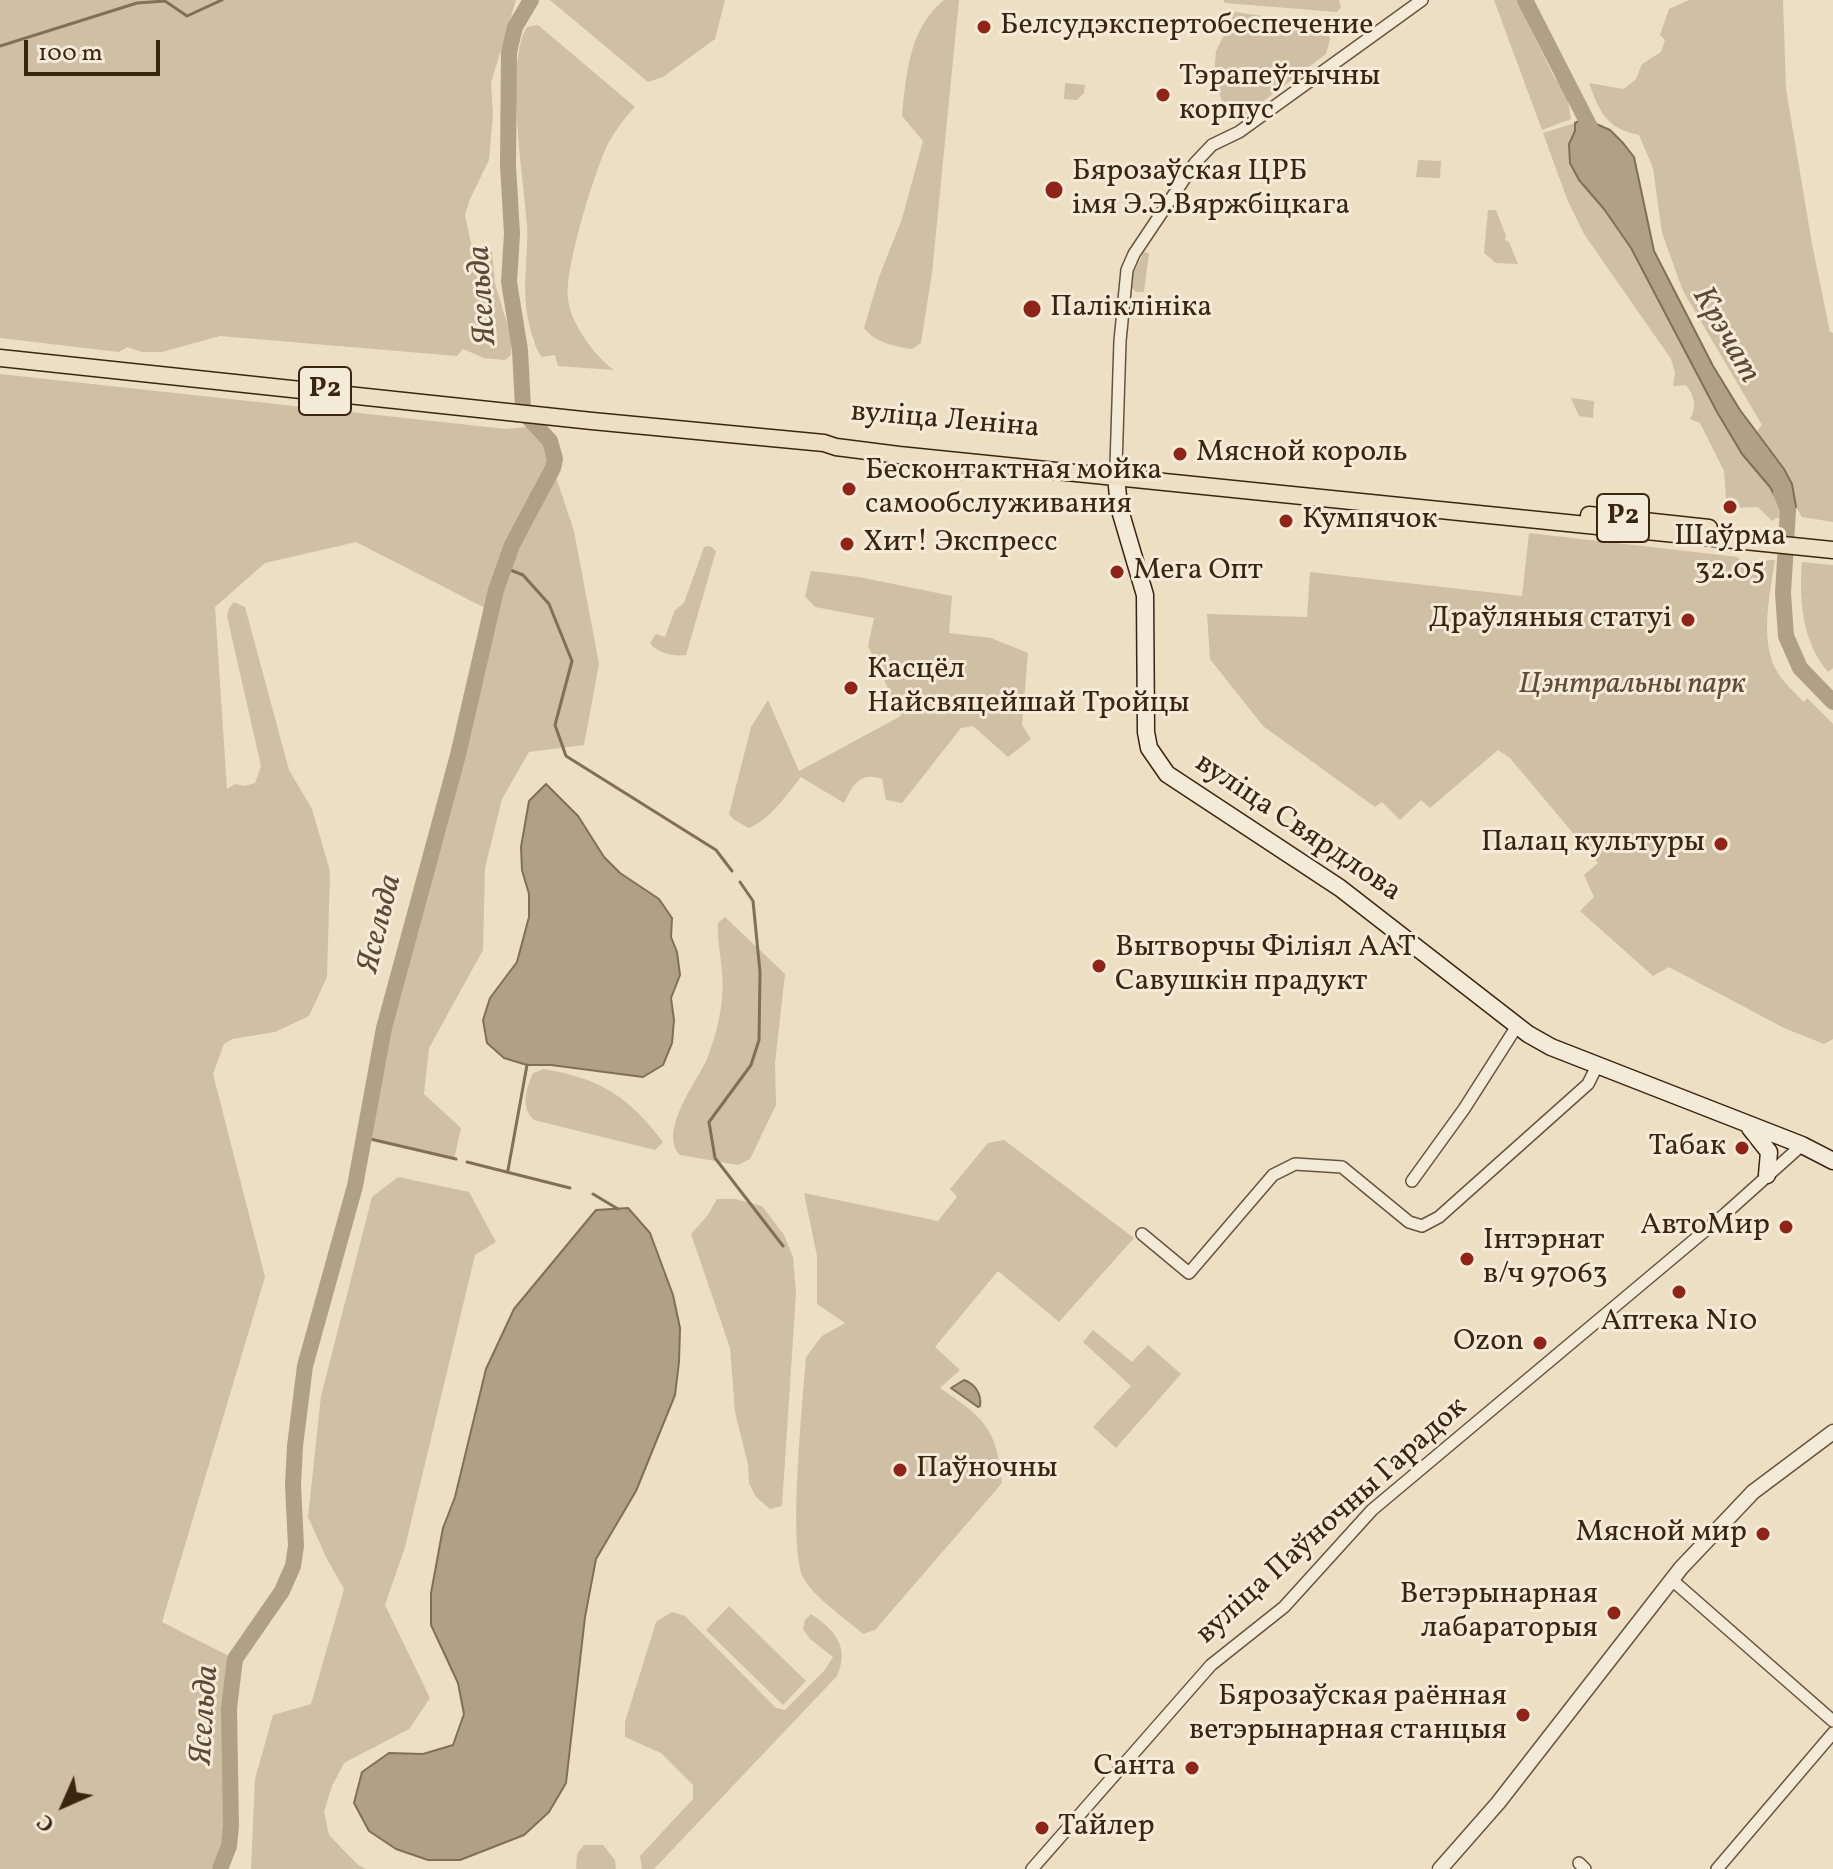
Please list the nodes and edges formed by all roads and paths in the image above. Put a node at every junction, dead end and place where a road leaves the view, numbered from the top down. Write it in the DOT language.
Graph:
graph roads {
  1 [pos="1422,0"];
  2 [pos="0,358"];
  3 [pos="1116,471"];
  4 [pos="1833,541"];
  5 [pos="1807,543"];
  6 [pos="1833,550"];
  7 [pos="1517,1026"];
  8 [pos="1597,1066"];
  9 [pos="1746,1124"];
  10 [pos="1802,1145"];
  11 [pos="1833,1161"];
  12 [pos="1767,1175"];
  13 [pos="1412,1181"];
  14 [pos="1142,1234"];
  15 [pos="1833,1432"];
  16 [pos="1672,1580"];
  17 [pos="1833,1721"];
  18 [pos="1833,1733"];
  19 [pos="1032,1869"];
  20 [pos="1440,1869"];
  21 [pos="1717,1869"];
  1 -- 3 [label="street"];
  2 -- 3 [label="main road, вуліца Леніна / Р2"];
  3 -- 5 [label="main road, вуліца Леніна / Р2"];
  3 -- 7 [label="main road, вуліца Свярдлова"];
  4 -- 5 [label="main road, вуліца Леніна / Р2"];
  5 -- 6 [label="main road, вуліца Леніна / Р2"];
  7 -- 8 [label="main road, вуліца Свярдлова"];
  7 -- 13 [label="street"];
  8 -- 9 [label="main road, вуліца Свярдлова"];
  8 -- 14 [label="street"];
  9 -- 10 [label="main road, вуліца Свярдлова"];
  9 -- 12 [label="main road"];
  10 -- 11 [label="main road, вуліца Свярдлова"];
  10 -- 12 [label="street, вуліца Паўночны Гарадок"];
  12 -- 19 [label="street, вуліца Паўночны Гарадок"];
  15 -- 16 [label="street"];
  16 -- 17 [label="street"];
  16 -- 20 [label="street"];
  18 -- 21 [label="street"];
}
